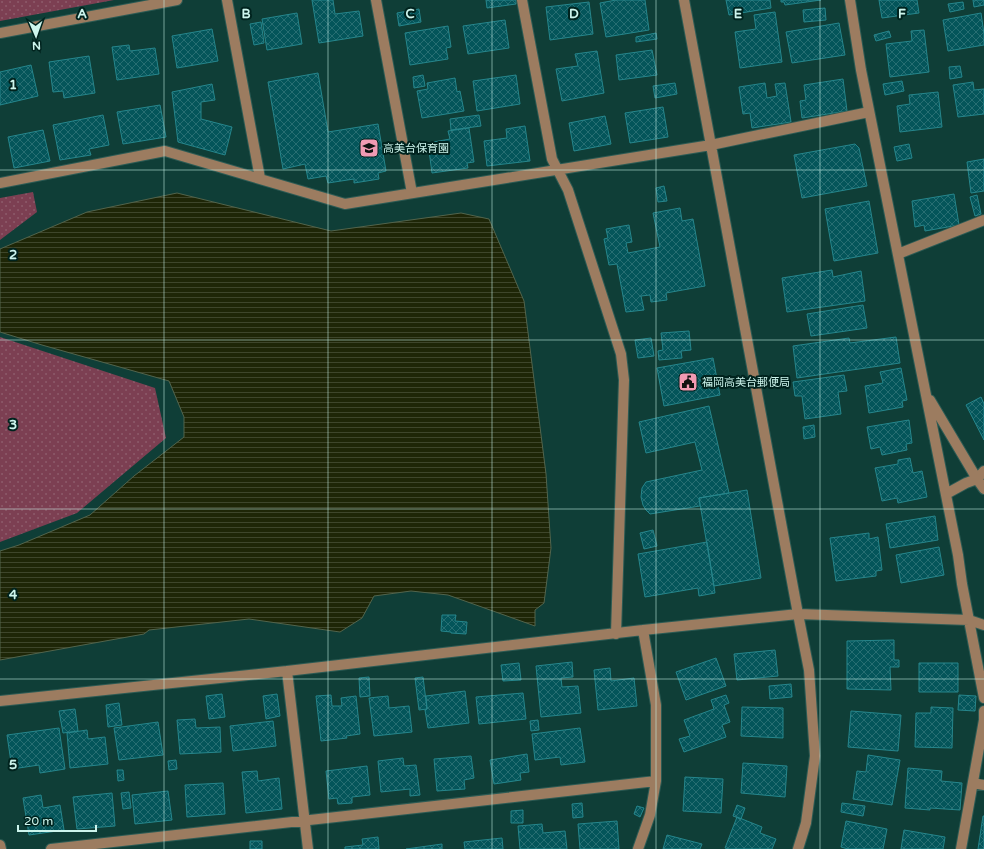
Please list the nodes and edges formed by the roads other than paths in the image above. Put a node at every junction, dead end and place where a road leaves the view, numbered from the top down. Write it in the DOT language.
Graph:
graph roads {
  1 [pos="177,0"];
  2 [pos="227,0"];
  3 [pos="376,0"];
  4 [pos="522,0"];
  5 [pos="684,0"];
  6 [pos="850,0"];
  7 [pos="0,33"];
  8 [pos="869,112"];
  9 [pos="711,145"];
  10 [pos="558,170"];
  11 [pos="260,178"];
  12 [pos="0,183"];
  13 [pos="412,193"];
  14 [pos="984,220"];
  15 [pos="898,254"];
  16 [pos="926,393"];
  17 [pos="984,471"];
  18 [pos="977,479"];
  19 [pos="984,490"];
  20 [pos="946,494"];
  21 [pos="798,614"];
  22 [pos="969,620"];
  23 [pos="984,625"];
  24 [pos="643,630"];
  25 [pos="616,634"];
  26 [pos="288,671"];
  27 [pos="984,698"];
  28 [pos="0,701"];
  29 [pos="984,711"];
  30 [pos="656,781"];
  31 [pos="973,783"];
  32 [pos="984,786"];
  33 [pos="304,820"];
  34 [pos="0,845"];
  35 [pos="1,849"];
  36 [pos="51,849"];
  37 [pos="308,849"];
  38 [pos="638,849"];
  39 [pos="798,849"];
  40 [pos="961,849"];
  1 -- 7 [label="street"];
  2 -- 11 [label="street"];
  3 -- 13 [label="street"];
  4 -- 10 [label="street"];
  5 -- 9 [label="street"];
  6 -- 8 [label="street"];
  8 -- 9 [label="street"];
  8 -- 15 [label="street"];
  9 -- 10 [label="street"];
  9 -- 21 [label="street"];
  10 -- 13 [label="street"];
  10 -- 25 [label="street"];
  11 -- 12 [label="street"];
  11 -- 13 [label="street"];
  14 -- 15 [label="street"];
  15 -- 16 [label="street"];
  16 -- 18 [label="street"];
  16 -- 20 [label="street"];
  17 -- 18 [label="street"];
  18 -- 19 [label="street"];
  18 -- 20 [label="street"];
  20 -- 22 [label="street"];
  21 -- 22 [label="street"];
  21 -- 24 [label="street"];
  21 -- 39 [label="street"];
  22 -- 23 [label="street"];
  22 -- 27 [label="street"];
  24 -- 25 [label="street"];
  24 -- 30 [label="street"];
  25 -- 26 [label="street"];
  26 -- 28 [label="street"];
  26 -- 33 [label="street"];
  29 -- 31 [label="street"];
  30 -- 33 [label="street"];
  30 -- 38 [label="street"];
  31 -- 32 [label="street"];
  31 -- 40 [label="street"];
  33 -- 36 [label="street"];
  33 -- 37 [label="street"];
  34 -- 35 [label="street"];
}
